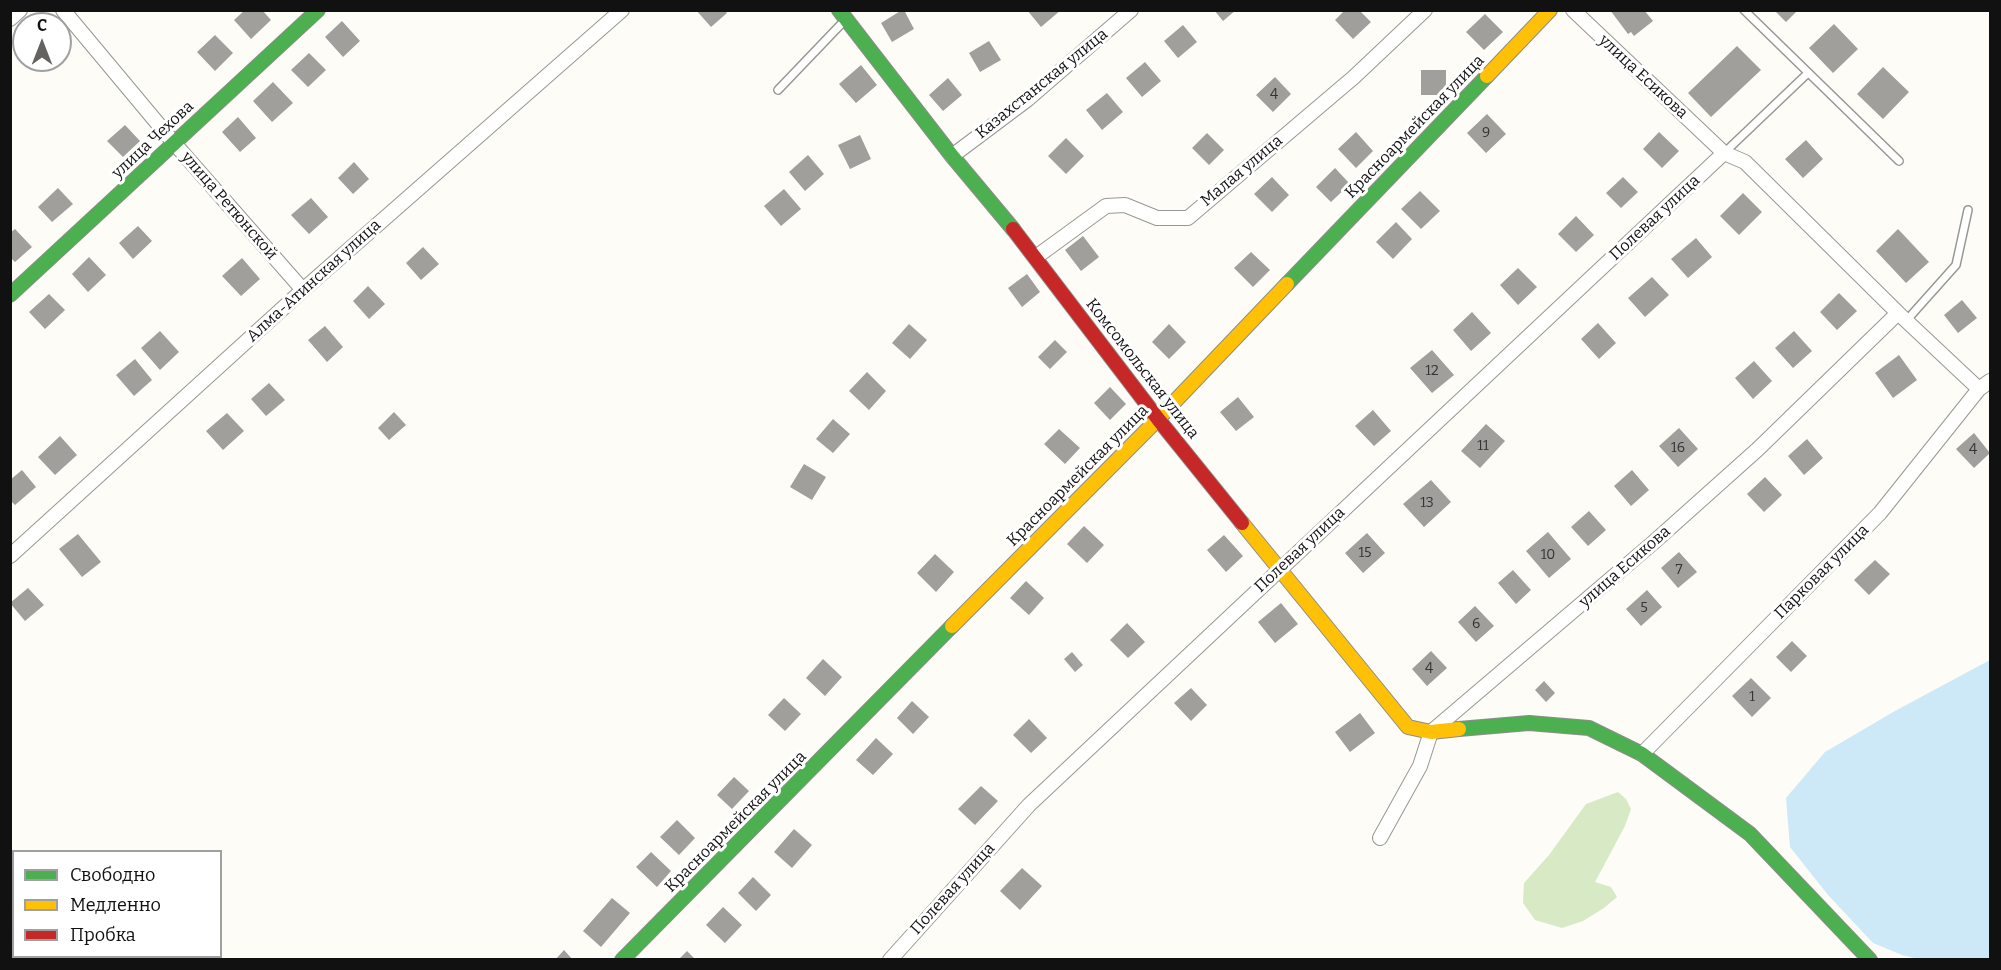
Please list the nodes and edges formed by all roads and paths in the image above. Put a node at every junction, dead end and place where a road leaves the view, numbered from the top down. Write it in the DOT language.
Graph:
graph roads {
  1 [pos="20,10"];
  2 [pos="63,10"];
  3 [pos="318,10"];
  4 [pos="622,10"];
  5 [pos="1131,10"];
  6 [pos="1425,10"];
  7 [pos="1550,10"];
  8 [pos="1573,10"];
  9 [pos="1744,10"];
  10 [pos="842,15"];
  11 [pos="10,19"];
  12 [pos="1808,73"];
  13 [pos="778,90"];
  14 [pos="174,143"];
  15 [pos="1724,153"];
  16 [pos="952,156"];
  17 [pos="1899,161"];
  18 [pos="1968,210"];
  19 [pos="1036,257"];
  20 [pos="303,290"];
  21 [pos="10,295"];
  22 [pos="1902,317"];
  23 [pos="1985,385"];
  24 [pos="1158,419"];
  25 [pos="10,556"];
  26 [pos="1280,569"];
  27 [pos="1431,732"];
  28 [pos="1642,754"];
  29 [pos="1380,838"];
  30 [pos="622,960"];
  31 [pos="890,960"];
  32 [pos="1870,960"];
  1 -- 11 [label="street"];
  2 -- 14 [label="street, улица Ретюнской"];
  3 -- 14 [label="street, улица Чехова"];
  4 -- 20 [label="street, Алма-Атинская улица"];
  5 -- 16 [label="street, Казахстанская улица"];
  6 -- 19 [label="street, Малая улица"];
  7 -- 24 [label="street, Красноармейская улица"];
  8 -- 15 [label="street, улица Есикова"];
  9 -- 12 [label="lane"];
  10 -- 13 [label="lane"];
  10 -- 16 [label="street, Комсомольская улица"];
  12 -- 15 [label="lane"];
  12 -- 17 [label="lane"];
  14 -- 20 [label="street, улица Ретюнской"];
  14 -- 21 [label="street, улица Чехова"];
  15 -- 22 [label="street, улица Есикова"];
  15 -- 26 [label="street, Полевая улица"];
  16 -- 19 [label="street, Комсомольская улица"];
  18 -- 22 [label="lane"];
  19 -- 24 [label="street, Комсомольская улица"];
  20 -- 25 [label="street, Алма-Атинская улица"];
  22 -- 23 [label="street, улица Есикова"];
  22 -- 27 [label="street, улица Есикова"];
  23 -- 28 [label="street, Парковая улица"];
  24 -- 26 [label="street, Комсомольская улица"];
  24 -- 30 [label="street, Красноармейская улица"];
  26 -- 27 [label="street, Комсомольская улица"];
  26 -- 31 [label="street, Полевая улица"];
  27 -- 28 [label="street"];
  27 -- 29 [label="street"];
  28 -- 32 [label="street"];
}
